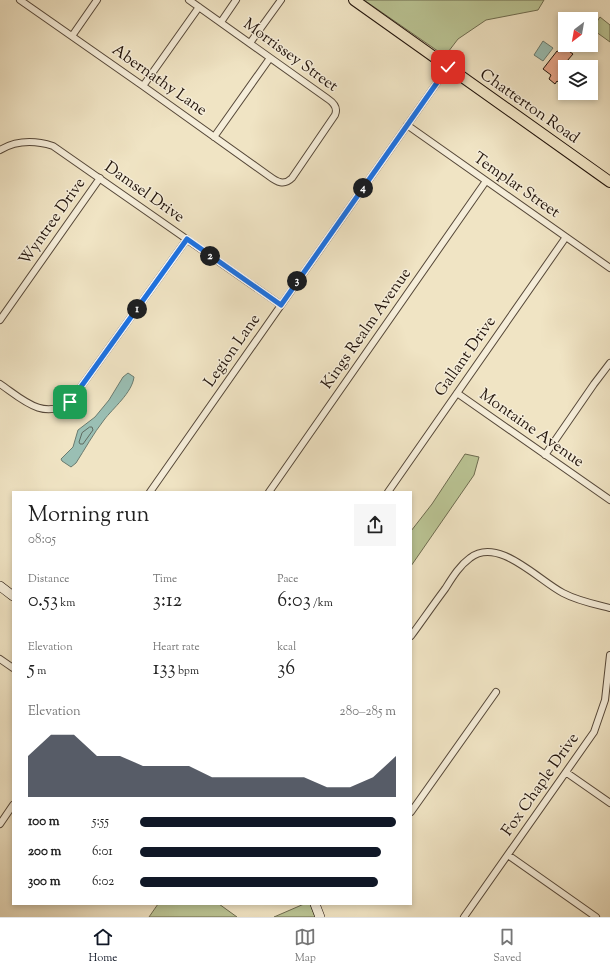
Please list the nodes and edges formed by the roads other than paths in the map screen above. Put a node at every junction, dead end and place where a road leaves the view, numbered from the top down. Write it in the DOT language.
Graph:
graph roads {
  1 [pos="20,0"];
  2 [pos="97,0"];
  3 [pos="189,0"];
  4 [pos="236,0"];
  5 [pos="281,0"];
  6 [pos="354,0"];
  7 [pos="199,7"];
  8 [pos="221,22"];
  9 [pos="72,36"];
  10 [pos="250,43"];
  11 [pos="270,58"];
  12 [pos="448,67"];
  13 [pos="143,86"];
  14 [pos="407,124"];
  15 [pos="214,137"];
  16 [pos="0,150"];
  17 [pos="100,178"];
  18 [pos="486,181"];
  19 [pos="610,182"];
  20 [pos="283,183"];
  21 [pos="566,237"];
  22 [pos="187,239"];
  23 [pos="610,268"];
  24 [pos="281,305"];
  25 [pos="0,320"];
  26 [pos="610,363"];
  27 [pos="0,384"];
  28 [pos="457,393"];
  29 [pos="546,455"];
  30 [pos="151,491"];
  31 [pos="270,491"];
  32 [pos="389,491"];
  33 [pos="610,500"];
  34 [pos="0,586"];
  35 [pos="12,595"];
  36 [pos="610,608"];
  37 [pos="412,635"];
  38 [pos="610,655"];
  39 [pos="0,659"];
  40 [pos="12,667"];
  41 [pos="496,692"];
  42 [pos="607,700"];
  43 [pos="567,773"];
  44 [pos="610,803"];
  45 [pos="12,807"];
  46 [pos="412,811"];
  47 [pos="0,824"];
  48 [pos="508,855"];
  49 [pos="315,905"];
  50 [pos="320,917"];
  51 [pos="464,917"];
  52 [pos="596,917"];
  1 -- 9 [label="street, Abernathy Lane"];
  2 -- 9 [label="street"];
  3 -- 7 [label="street, Morrissey Street"];
  4 -- 8 [label="street"];
  5 -- 10 [label="street"];
  6 -- 12 [label="main road, Chatterton Road"];
  7 -- 8 [label="street, Morrissey Street"];
  7 -- 13 [label="street"];
  8 -- 10 [label="street, Morrissey Street"];
  9 -- 13 [label="street, Abernathy Lane"];
  10 -- 11 [label="street, Morrissey Street"];
  11 -- 15 [label="street"];
  11 -- 20 [label="street, Morrissey Street"];
  12 -- 14 [label="street, Legion Lane"];
  12 -- 19 [label="main road, Chatterton Road"];
  13 -- 15 [label="street, Abernathy Lane"];
  14 -- 18 [label="street, Templar Street"];
  14 -- 24 [label="street, Legion Lane"];
  15 -- 20 [label="street, Abernathy Lane"];
  16 -- 17 [label="street, Damsel Drive"];
  17 -- 22 [label="street, Damsel Drive"];
  17 -- 25 [label="street, Wyntree Drive"];
  18 -- 21 [label="street, Templar Street"];
  18 -- 31 [label="street, Kings Realm Avenue"];
  21 -- 23 [label="street, Templar Street"];
  21 -- 28 [label="street, Gallant Drive"];
  22 -- 24 [label="street, Damsel Drive"];
  22 -- 27 [label="street"];
  24 -- 30 [label="street, Legion Lane"];
  26 -- 29 [label="street"];
  28 -- 29 [label="street, Montaine Avenue"];
  28 -- 32 [label="street, Gallant Drive"];
  29 -- 33 [label="street, Montaine Avenue"];
  34 -- 35 [label="street"];
  36 -- 37 [label="street"];
  38 -- 42 [label="street, Fox Chaple Drive"];
  39 -- 40 [label="street"];
  41 -- 46 [label="street"];
  42 -- 43 [label="street, Fox Chaple Drive"];
  43 -- 44 [label="street"];
  43 -- 48 [label="street, Fox Chaple Drive"];
  45 -- 47 [label="street"];
  48 -- 51 [label="street, Fox Chaple Drive"];
  48 -- 52 [label="street"];
  49 -- 50 [label="street"];
}
